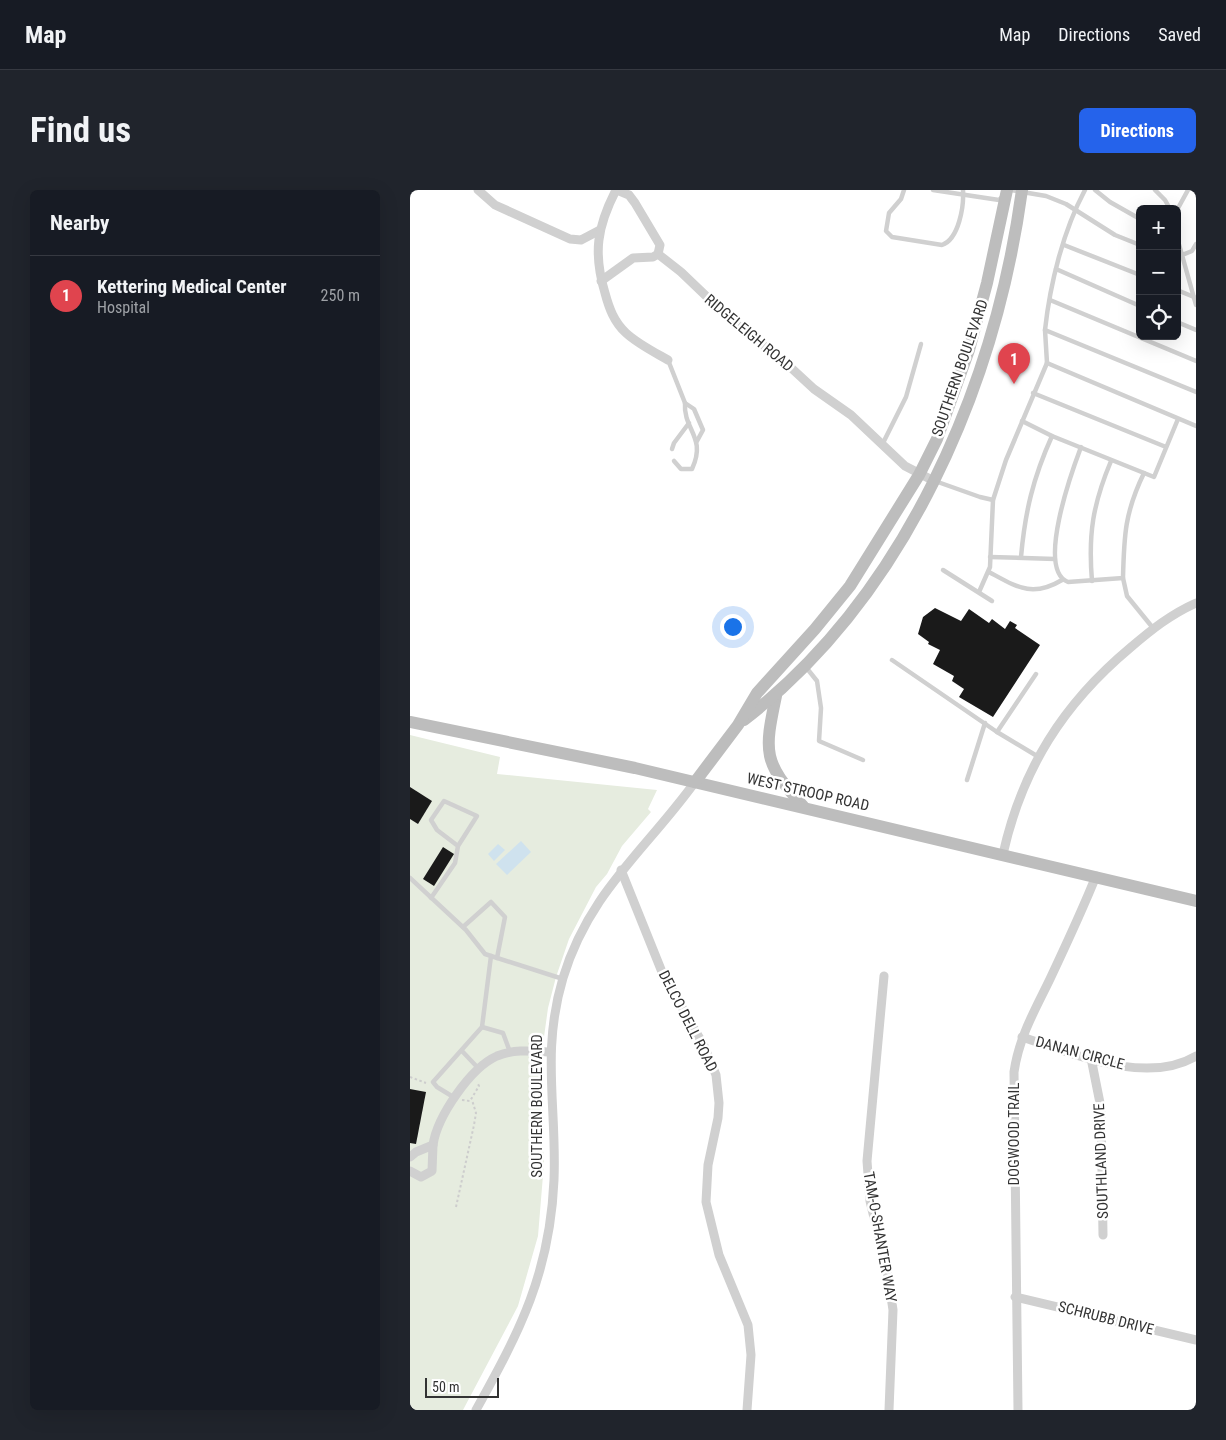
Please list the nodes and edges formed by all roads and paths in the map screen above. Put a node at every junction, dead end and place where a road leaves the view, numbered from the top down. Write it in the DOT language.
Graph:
graph roads {
  1 [pos="478,190"];
  2 [pos="617,190"];
  3 [pos="904,190"];
  4 [pos="933,190"];
  5 [pos="1014,190"];
  6 [pos="1085,190"];
  7 [pos="1095,190"];
  8 [pos="1154,190"];
  9 [pos="1188,190"];
  10 [pos="963,193"];
  11 [pos="1168,205"];
  12 [pos="1180,205"];
  13 [pos="1075,209"];
  14 [pos="1136,217"];
  15 [pos="600,230"];
  16 [pos="1136,243"];
  17 [pos="1196,244"];
  18 [pos="1064,245"];
  19 [pos="658,254"];
  20 [pos="1181,254"];
  21 [pos="1181,260"];
  22 [pos="1056,270"];
  23 [pos="1136,273"];
  24 [pos="601,281"];
  25 [pos="1181,292"];
  26 [pos="1194,297"];
  27 [pos="1050,300"];
  28 [pos="1136,304"];
  29 [pos="1196,304"];
  30 [pos="1181,324"];
  31 [pos="1045,330"];
  32 [pos="1196,330"];
  33 [pos="921,344"];
  34 [pos="668,360"];
  35 [pos="1196,361"];
  36 [pos="1047,363"];
  37 [pos="1196,392"];
  38 [pos="1034,393"];
  39 [pos="685,404"];
  40 [pos="1178,419"];
  41 [pos="1022,421"];
  42 [pos="689,423"];
  43 [pos="1196,426"];
  44 [pos="1052,436"];
  45 [pos="697,442"];
  46 [pos="883,443"];
  47 [pos="1081,447"];
  48 [pos="1166,447"];
  49 [pos="672,449"];
  50 [pos="674,461"];
  51 [pos="1111,461"];
  52 [pos="1144,473"];
  53 [pos="919,475"];
  54 [pos="934,481"];
  55 [pos="993,500"];
  56 [pos="990,557"];
  57 [pos="1022,557"];
  58 [pos="1055,558"];
  59 [pos="943,570"];
  60 [pos="989,572"];
  61 [pos="1123,578"];
  62 [pos="1062,580"];
  63 [pos="1092,581"];
  64 [pos="980,592"];
  65 [pos="992,601"];
  66 [pos="1196,603"];
  67 [pos="1153,628"];
  68 [pos="892,660"];
  69 [pos="804,665"];
  70 [pos="1036,674"];
  71 [pos="776,696"];
  72 [pos="410,722"];
  73 [pos="985,723"];
  74 [pos="738,725"];
  75 [pos="997,732"];
  76 [pos="1037,756"];
  77 [pos="863,760"];
  78 [pos="967,780"];
  79 [pos="695,782"];
  80 [pos="802,806"];
  81 [pos="458,846"];
  82 [pos="1003,854"];
  83 [pos="621,870"];
  84 [pos="1096,876"];
  85 [pos="410,878"];
  86 [pos="431,898"];
  87 [pos="1196,901"];
  88 [pos="463,927"];
  89 [pos="491,956"];
  90 [pos="497,958"];
  91 [pos="884,976"];
  92 [pos="563,979"];
  93 [pos="482,1027"];
  94 [pos="1022,1037"];
  95 [pos="462,1051"];
  96 [pos="510,1052"];
  97 [pos="550,1052"];
  98 [pos="1196,1056"];
  99 [pos="1091,1058"];
  100 [pos="479,1069"];
  101 [pos="472,1076"];
  102 [pos="456,1097"];
  103 [pos="472,1100"];
  104 [pos="433,1145"];
  105 [pos="410,1157"];
  106 [pos="410,1170"];
  107 [pos="456,1207"];
  108 [pos="1103,1235"];
  109 [pos="1015,1297"];
  110 [pos="1196,1340"];
  111 [pos="476,1410"];
  112 [pos="747,1410"];
  113 [pos="889,1410"];
  114 [pos="1018,1410"];
  1 -- 15 [label="street"];
  2 -- 15 [label="street"];
  2 -- 19 [label="street"];
  3 -- 10 [label="lane"];
  4 -- 10 [label="lane"];
  5 -- 10 [label="lane"];
  5 -- 13 [label="lane"];
  5 -- 53 [label="street, SOUTHERN BOULEVARD"];
  5 -- 54 [label="street, SOUTHERN BOULEVARD"];
  6 -- 13 [label="lane"];
  7 -- 14 [label="lane"];
  8 -- 11 [label="lane"];
  9 -- 12 [label="lane"];
  13 -- 16 [label="lane"];
  13 -- 18 [label="lane"];
  15 -- 24 [label="street"];
  17 -- 20 [label="lane"];
  18 -- 22 [label="lane"];
  18 -- 23 [label="lane"];
  19 -- 24 [label="street"];
  19 -- 46 [label="street, RIDGELEIGH ROAD"];
  21 -- 26 [label="lane"];
  22 -- 27 [label="lane"];
  22 -- 28 [label="lane"];
  24 -- 34 [label="street"];
  25 -- 26 [label="lane"];
  26 -- 29 [label="lane"];
  27 -- 31 [label="lane"];
  27 -- 35 [label="lane"];
  30 -- 32 [label="lane"];
  31 -- 36 [label="lane"];
  31 -- 37 [label="lane"];
  33 -- 46 [label="lane"];
  34 -- 39 [label="lane"];
  36 -- 38 [label="lane"];
  36 -- 40 [label="lane"];
  38 -- 41 [label="lane"];
  38 -- 48 [label="lane"];
  39 -- 42 [label="lane"];
  39 -- 45 [label="lane"];
  40 -- 43 [label="lane"];
  40 -- 48 [label="lane"];
  41 -- 44 [label="lane"];
  41 -- 55 [label="lane"];
  42 -- 45 [label="lane"];
  42 -- 49 [label="lane"];
  44 -- 47 [label="lane"];
  44 -- 57 [label="lane"];
  45 -- 50 [label="lane"];
  46 -- 53 [label="street, RIDGELEIGH ROAD"];
  47 -- 51 [label="lane"];
  47 -- 58 [label="lane"];
  48 -- 52 [label="lane"];
  51 -- 52 [label="lane"];
  51 -- 63 [label="lane"];
  52 -- 61 [label="lane"];
  53 -- 54 [label="street, RIDGELEIGH ROAD"];
  53 -- 74 [label="street, SOUTHERN BOULEVARD"];
  54 -- 55 [label="lane"];
  54 -- 69 [label="street, SOUTHERN BOULEVARD"];
  55 -- 56 [label="lane"];
  56 -- 57 [label="lane"];
  56 -- 60 [label="lane"];
  57 -- 58 [label="lane"];
  58 -- 62 [label="lane"];
  59 -- 64 [label="lane"];
  60 -- 62 [label="lane"];
  60 -- 64 [label="lane"];
  61 -- 63 [label="lane"];
  61 -- 67 [label="lane"];
  62 -- 63 [label="lane"];
  64 -- 65 [label="lane"];
  66 -- 67 [label="street"];
  67 -- 76 [label="street"];
  68 -- 73 [label="lane"];
  69 -- 71 [label="street, SOUTHERN BOULEVARD"];
  69 -- 77 [label="lane"];
  70 -- 75 [label="lane"];
  71 -- 74 [label="street, SOUTHERN BOULEVARD"];
  71 -- 80 [label="street"];
  72 -- 79 [label="street, WEST STROOP ROAD"];
  73 -- 75 [label="lane"];
  73 -- 78 [label="lane"];
  74 -- 79 [label="street, SOUTHERN BOULEVARD"];
  75 -- 76 [label="lane"];
  76 -- 82 [label="street"];
  79 -- 80 [label="street, WEST STROOP ROAD"];
  79 -- 83 [label="street, SOUTHERN BOULEVARD"];
  80 -- 82 [label="street, WEST STROOP ROAD"];
  81 -- 81 [label="lane"];
  81 -- 86 [label="lane"];
  82 -- 84 [label="street, WEST STROOP ROAD"];
  83 -- 92 [label="street, SOUTHERN BOULEVARD"];
  83 -- 112 [label="street, DELCO DELL ROAD"];
  84 -- 87 [label="street, WEST STROOP ROAD"];
  84 -- 94 [label="street, DOGWOOD TRAIL"];
  85 -- 86 [label="lane"];
  86 -- 88 [label="lane"];
  88 -- 89 [label="lane"];
  88 -- 90 [label="lane"];
  89 -- 90 [label="lane"];
  89 -- 93 [label="lane"];
  90 -- 92 [label="lane"];
  91 -- 113 [label="street, TAM-O-SHANTER WAY"];
  92 -- 97 [label="street, SOUTHERN BOULEVARD"];
  93 -- 95 [label="lane"];
  93 -- 96 [label="lane"];
  94 -- 99 [label="street, DANAN CIRCLE"];
  94 -- 109 [label="street, DOGWOOD TRAIL"];
  95 -- 100 [label="lane"];
  95 -- 102 [label="lane"];
  96 -- 97 [label="street"];
  96 -- 100 [label="street"];
  97 -- 111 [label="street, SOUTHERN BOULEVARD"];
  98 -- 99 [label="street, DANAN CIRCLE"];
  99 -- 108 [label="street, SOUTHLAND DRIVE"];
  100 -- 101 [label="street"];
  101 -- 102 [label="street"];
  101 -- 103 [label="path"];
  102 -- 103 [label="path"];
  102 -- 104 [label="street"];
  103 -- 107 [label="path"];
  104 -- 105 [label="street"];
  104 -- 106 [label="street"];
  109 -- 110 [label="street, SCHRUBB DRIVE"];
  109 -- 114 [label="street, DOGWOOD TRAIL"];
}
